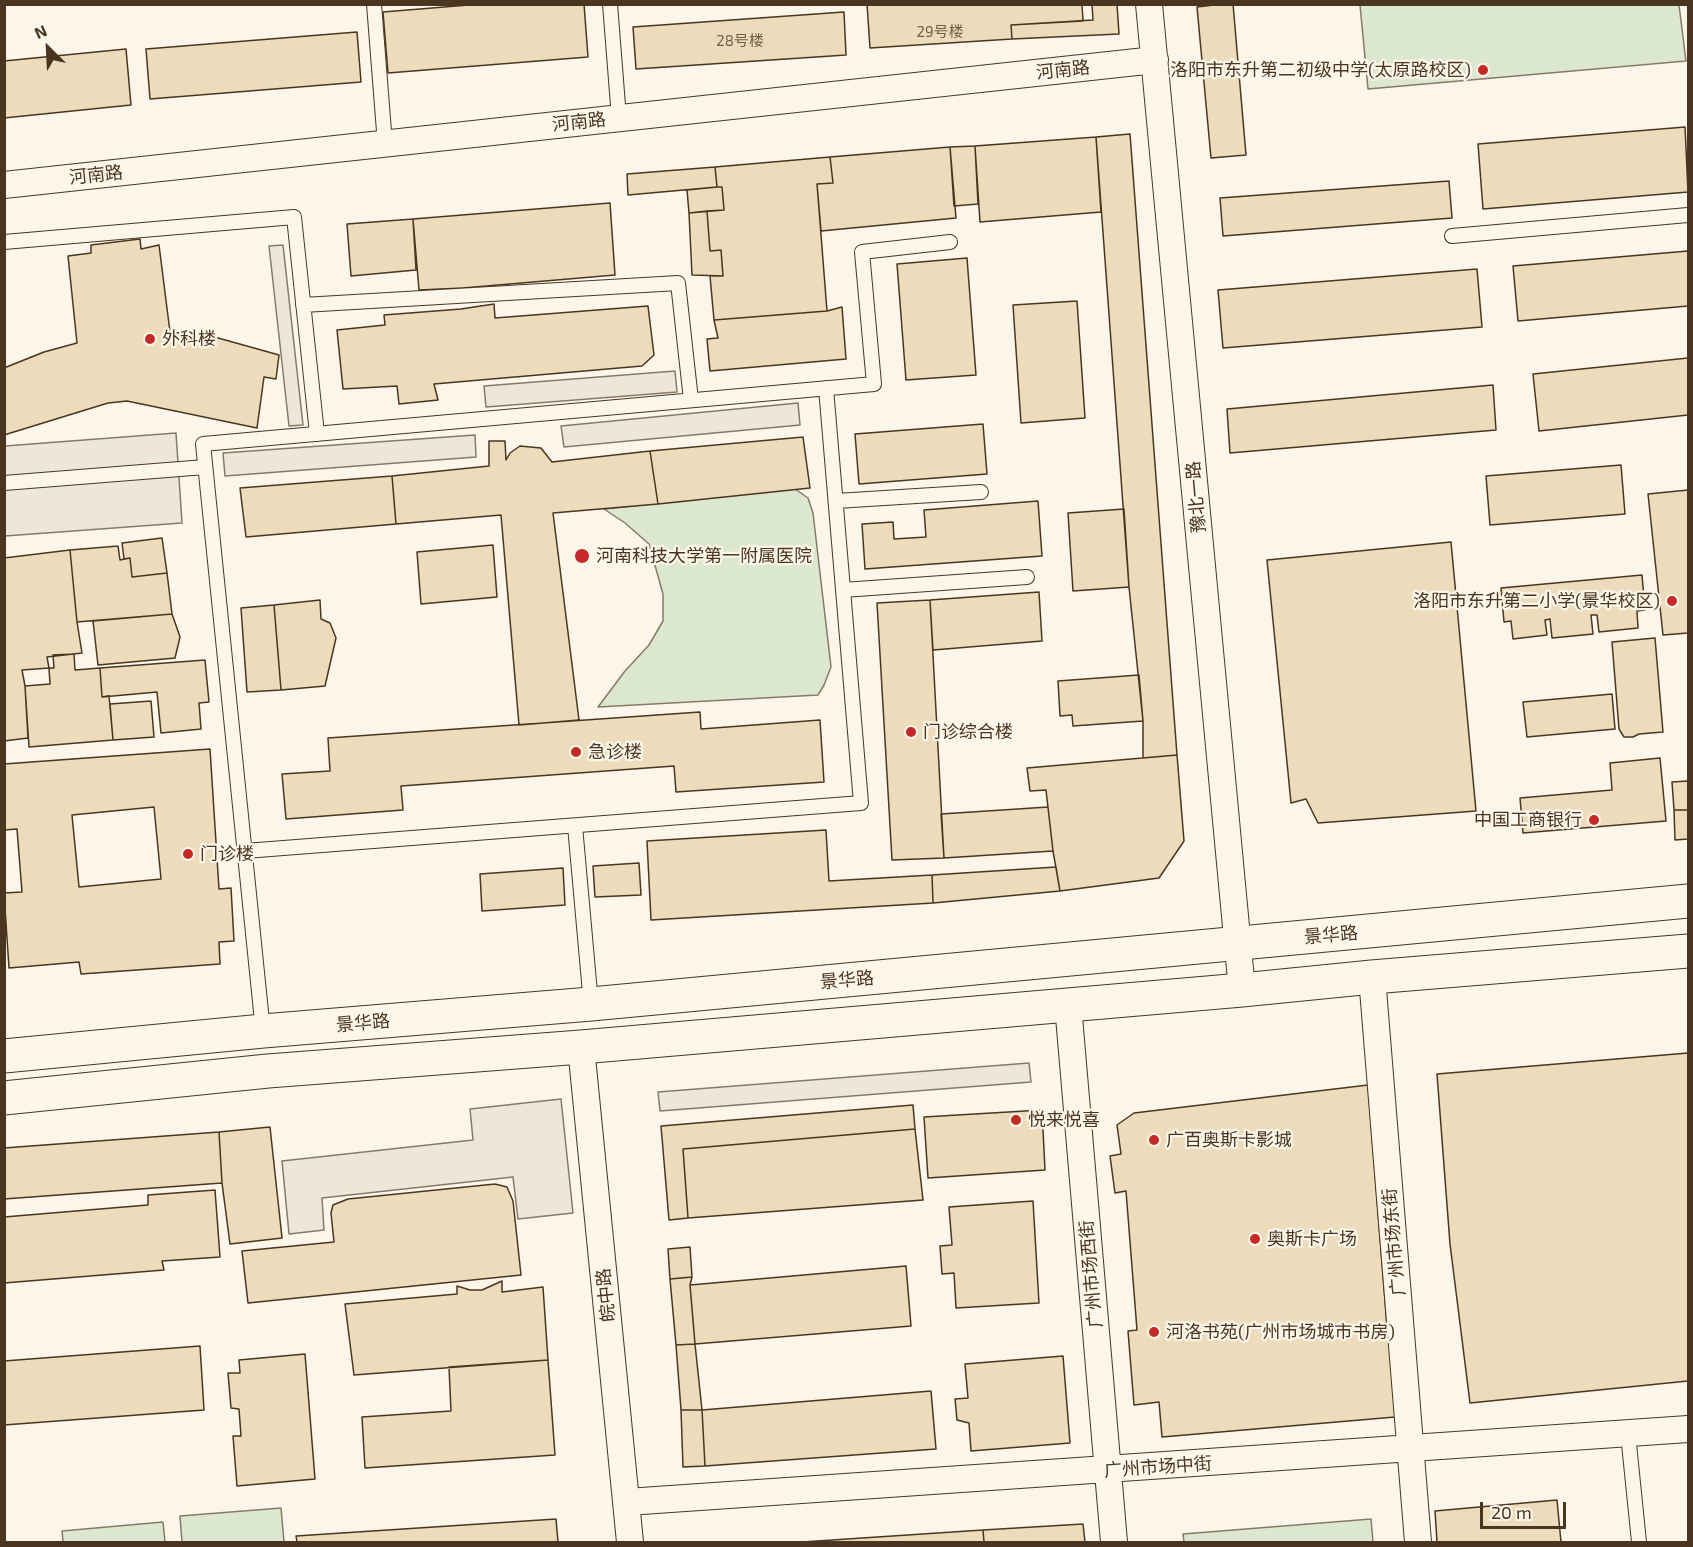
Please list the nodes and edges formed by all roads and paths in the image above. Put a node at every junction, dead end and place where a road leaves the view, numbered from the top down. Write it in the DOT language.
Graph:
graph roads {
  1 [pos="374,4"];
  2 [pos="610,4"];
  3 [pos="1149,4"];
  4 [pos="1155,60"];
  5 [pos="620,118"];
  6 [pos="385,144"];
  7 [pos="4,186"];
  8 [pos="1689,215"];
  9 [pos="1452,236"];
  10 [pos="4,242"];
  11 [pos="950,242"];
  12 [pos="303,305"];
  13 [pos="826,388"];
  14 [pos="691,400"];
  15 [pos="317,434"];
  16 [pos="205,467"];
  17 [pos="4,483"];
  18 [pos="981,492"];
  19 [pos="836,501"];
  20 [pos="1027,577"];
  21 [pos="843,590"];
  22 [pos="575,826"];
  23 [pos="244,850"];
  24 [pos="1689,901"];
  25 [pos="1237,944"];
  26 [pos="1689,951"];
  27 [pos="1371,977"];
  28 [pos="1242,990"];
  29 [pos="591,1004"];
  30 [pos="1068,1005"];
  31 [pos="263,1031"];
  32 [pos="581,1047"];
  33 [pos="4,1056"];
  34 [pos="4,1098"];
  35 [pos="1689,1430"];
  36 [pos="1628,1434"];
  37 [pos="1411,1449"];
  38 [pos="1108,1470"];
  39 [pos="627,1502"];
  40 [pos="630,1542"];
  41 [pos="1114,1542"];
  42 [pos="1418,1542"];
  43 [pos="1639,1542"];
  1 -- 6 [label="lane"];
  2 -- 5 [label="lane"];
  3 -- 4 [label="street, 豫北一路"];
  4 -- 5 [label="street, 河南路"];
  4 -- 25 [label="street, 豫北一路"];
  5 -- 6 [label="street, 河南路"];
  6 -- 7 [label="street, 河南路"];
  8 -- 9 [label="lane"];
  10 -- 12 [label="lane"];
  11 -- 13 [label="lane"];
  12 -- 14 [label="lane"];
  12 -- 15 [label="lane"];
  13 -- 14 [label="lane"];
  13 -- 19 [label="lane"];
  14 -- 15 [label="lane"];
  15 -- 16 [label="lane"];
  16 -- 17 [label="lane"];
  16 -- 23 [label="lane"];
  18 -- 19 [label="lane"];
  19 -- 21 [label="lane"];
  20 -- 21 [label="lane"];
  21 -- 22 [label="lane"];
  22 -- 23 [label="lane"];
  22 -- 29 [label="lane"];
  23 -- 31 [label="lane"];
  24 -- 25 [label="main road, 景华路"];
  25 -- 28 [label="street, 豫北一路"];
  25 -- 29 [label="main road, 景华路"];
  26 -- 27 [label="main road"];
  27 -- 28 [label="main road"];
  27 -- 37 [label="street, 广州市场东街"];
  28 -- 30 [label="main road"];
  29 -- 31 [label="main road, 景华路"];
  30 -- 32 [label="main road"];
  30 -- 38 [label="street, 广州市场西街"];
  31 -- 33 [label="main road, 景华路"];
  32 -- 34 [label="main road"];
  32 -- 39 [label="street, 皖中路"];
  35 -- 36 [label="street, 广州市场中街"];
  36 -- 37 [label="street, 广州市场中街"];
  36 -- 43 [label="lane"];
  37 -- 38 [label="street, 广州市场中街"];
  37 -- 42 [label="street, 广州市场东街"];
  38 -- 39 [label="street, 广州市场中街"];
  38 -- 41 [label="street, 广州市场西街"];
  39 -- 40 [label="street, 皖中路"];
}
